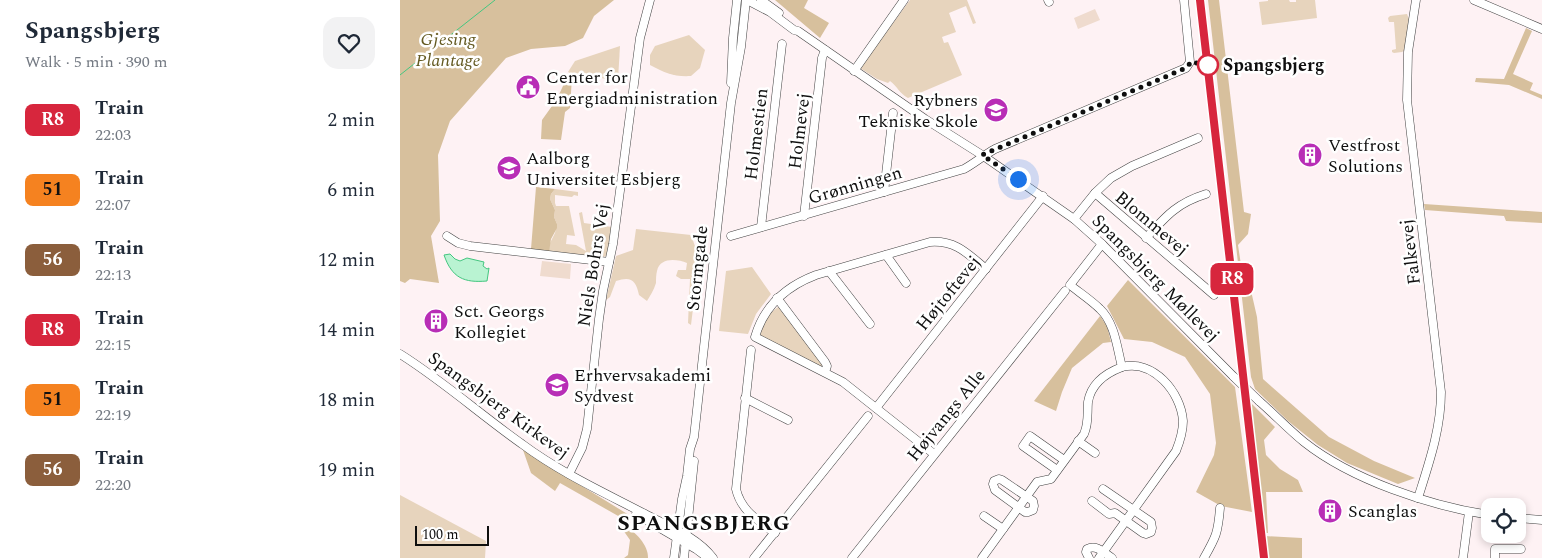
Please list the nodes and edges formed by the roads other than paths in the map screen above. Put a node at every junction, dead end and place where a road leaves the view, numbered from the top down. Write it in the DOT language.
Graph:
graph roads {
  1 [pos="650,0"];
  2 [pos="737,0"];
  3 [pos="741,0"];
  4 [pos="746,0"];
  5 [pos="761,0"];
  6 [pos="904,0"];
  7 [pos="1184,0"];
  8 [pos="1416,0"];
  9 [pos="1474,0"];
  10 [pos="1542,29"];
  11 [pos="798,30"];
  12 [pos="782,44"];
  13 [pos="825,50"];
  14 [pos="738,56"];
  15 [pos="854,70"];
  16 [pos="731,103"];
  17 [pos="893,113"];
  18 [pos="1198,138"];
  19 [pos="982,155"];
  20 [pos="884,192"];
  21 [pos="1095,193"];
  22 [pos="1206,194"];
  23 [pos="1043,196"];
  24 [pos="804,216"];
  25 [pos="1074,219"];
  26 [pos="761,227"];
  27 [pos="447,236"];
  28 [pos="731,236"];
  29 [pos="1146,238"];
  30 [pos="1102,244"];
  31 [pos="886,255"];
  32 [pos="609,262"];
  33 [pos="986,269"];
  34 [pos="829,271"];
  35 [pos="906,283"];
  36 [pos="1067,288"];
  37 [pos="1214,295"];
  38 [pos="777,298"];
  39 [pos="870,324"];
  40 [pos="751,350"];
  41 [pos="400,354"];
  42 [pos="1122,367"];
  43 [pos="825,372"];
  44 [pos="745,398"];
  45 [pos="876,408"];
  46 [pos="868,416"];
  47 [pos="788,420"];
  48 [pos="694,437"];
  49 [pos="1078,441"];
  50 [pos="1095,453"];
  51 [pos="934,454"];
  52 [pos="1064,460"];
  53 [pos="1057,470"];
  54 [pos="569,474"];
  55 [pos="1103,489"];
  56 [pos="1026,496"];
  57 [pos="1418,498"];
  58 [pos="1092,501"];
  59 [pos="1019,507"];
  60 [pos="1220,508"];
  61 [pos="1134,511"];
  62 [pos="1469,512"];
  63 [pos="1481,514"];
  64 [pos="984,516"];
  65 [pos="1526,519"];
  66 [pos="1542,520"];
  67 [pos="1126,521"];
  68 [pos="1003,529"];
  69 [pos="775,533"];
  70 [pos="681,537"];
  71 [pos="1521,549"];
  72 [pos="1102,555"];
  73 [pos="674,558"];
  74 [pos="678,558"];
  75 [pos="684,558"];
  76 [pos="708,558"];
  77 [pos="713,558"];
  78 [pos="754,558"];
  79 [pos="852,558"];
  80 [pos="982,558"];
  81 [pos="1089,558"];
  82 [pos="1112,558"];
  83 [pos="1204,558"];
  84 [pos="1463,558"];
  85 [pos="1494,558"];
  1 -- 32 [label="street, Niels Bohrs Vej"];
  2 -- 16 [label="street, Stormgade"];
  3 -- 14 [label="street"];
  4 -- 11 [label="street, Spangsbjerg Møllevej"];
  4 -- 14 [label="street, Stormgade"];
  5 -- 11 [label="street, Spangsbjerg Møllevej"];
  6 -- 15 [label="street"];
  7 -- 19 [label="street"];
  8 -- 57 [label="street, Falkevej"];
  9 -- 10 [label="street"];
  11 -- 13 [label="street, Spangsbjerg Møllevej"];
  12 -- 26 [label="street, Holmestien"];
  13 -- 15 [label="street, Spangsbjerg Møllevej"];
  13 -- 24 [label="street, Holmevej"];
  14 -- 16 [label="street, Stormgade"];
  15 -- 19 [label="street, Spangsbjerg Møllevej"];
  16 -- 48 [label="street, Stormgade"];
  17 -- 20 [label="street"];
  18 -- 21 [label="street"];
  19 -- 20 [label="street, Grønningen"];
  19 -- 23 [label="street, Spangsbjerg Møllevej"];
  20 -- 24 [label="street, Grønningen"];
  21 -- 25 [label="street"];
  21 -- 29 [label="street, Blommevej"];
  22 -- 29 [label="street"];
  23 -- 25 [label="street, Spangsbjerg Møllevej"];
  23 -- 33 [label="street, Højtoftevej"];
  24 -- 26 [label="street, Grønningen"];
  25 -- 30 [label="street, Spangsbjerg Møllevej"];
  26 -- 28 [label="street, Grønningen"];
  27 -- 32 [label="street"];
  29 -- 37 [label="street, Blommevej"];
  30 -- 36 [label="street, Højvangs Alle"];
  30 -- 57 [label="street, Spangsbjerg Møllevej, bridge"];
  31 -- 33 [label="street"];
  31 -- 34 [label="street"];
  31 -- 35 [label="street"];
  32 -- 54 [label="street, Niels Bohrs Vej"];
  33 -- 45 [label="street, Højtoftevej"];
  34 -- 38 [label="street"];
  34 -- 39 [label="street"];
  36 -- 42 [label="street"];
  36 -- 51 [label="street, Højvangs Alle"];
  38 -- 43 [label="street"];
  38 -- 43 [label="street"];
  40 -- 44 [label="street"];
  41 -- 54 [label="street, Spangsbjerg Kirkevej"];
  42 -- 49 [label="street"];
  42 -- 61 [label="street"];
  43 -- 45 [label="street"];
  44 -- 47 [label="street"];
  44 -- 69 [label="street"];
  45 -- 51 [label="street"];
  46 -- 69 [label="street"];
  48 -- 70 [label="street, Stormgade"];
  48 -- 70 [label="street, Stormgade"];
  49 -- 50 [label="street"];
  49 -- 52 [label="street"];
  51 -- 79 [label="street, Højvangs Alle"];
  52 -- 53 [label="street"];
  52 -- 53 [label="street"];
  53 -- 56 [label="street"];
  54 -- 70 [label="street, Spangsbjerg Kirkevej"];
  55 -- 61 [label="street"];
  56 -- 59 [label="street"];
  56 -- 59 [label="street"];
  56 -- 59 [label="street"];
  57 -- 62 [label="street, Spangsbjerg Møllevej"];
  58 -- 67 [label="street"];
  59 -- 68 [label="street"];
  60 -- 83 [label="street"];
  61 -- 67 [label="street"];
  61 -- 67 [label="street"];
  62 -- 63 [label="street, Spangsbjerg Møllevej"];
  62 -- 84 [label="street"];
  64 -- 68 [label="street"];
  65 -- 66 [label="street"];
  67 -- 72 [label="street"];
  68 -- 80 [label="street"];
  69 -- 78 [label="street"];
  70 -- 73 [label="street, Stormgade"];
  70 -- 74 [label="street"];
  70 -- 75 [label="street, Stormgade"];
  70 -- 76 [label="street, Spangsbjerg Kirkevej"];
  70 -- 77 [label="street, Spangsbjerg Kirkevej"];
  71 -- 85 [label="street"];
  72 -- 81 [label="street"];
  72 -- 82 [label="street"];
}
